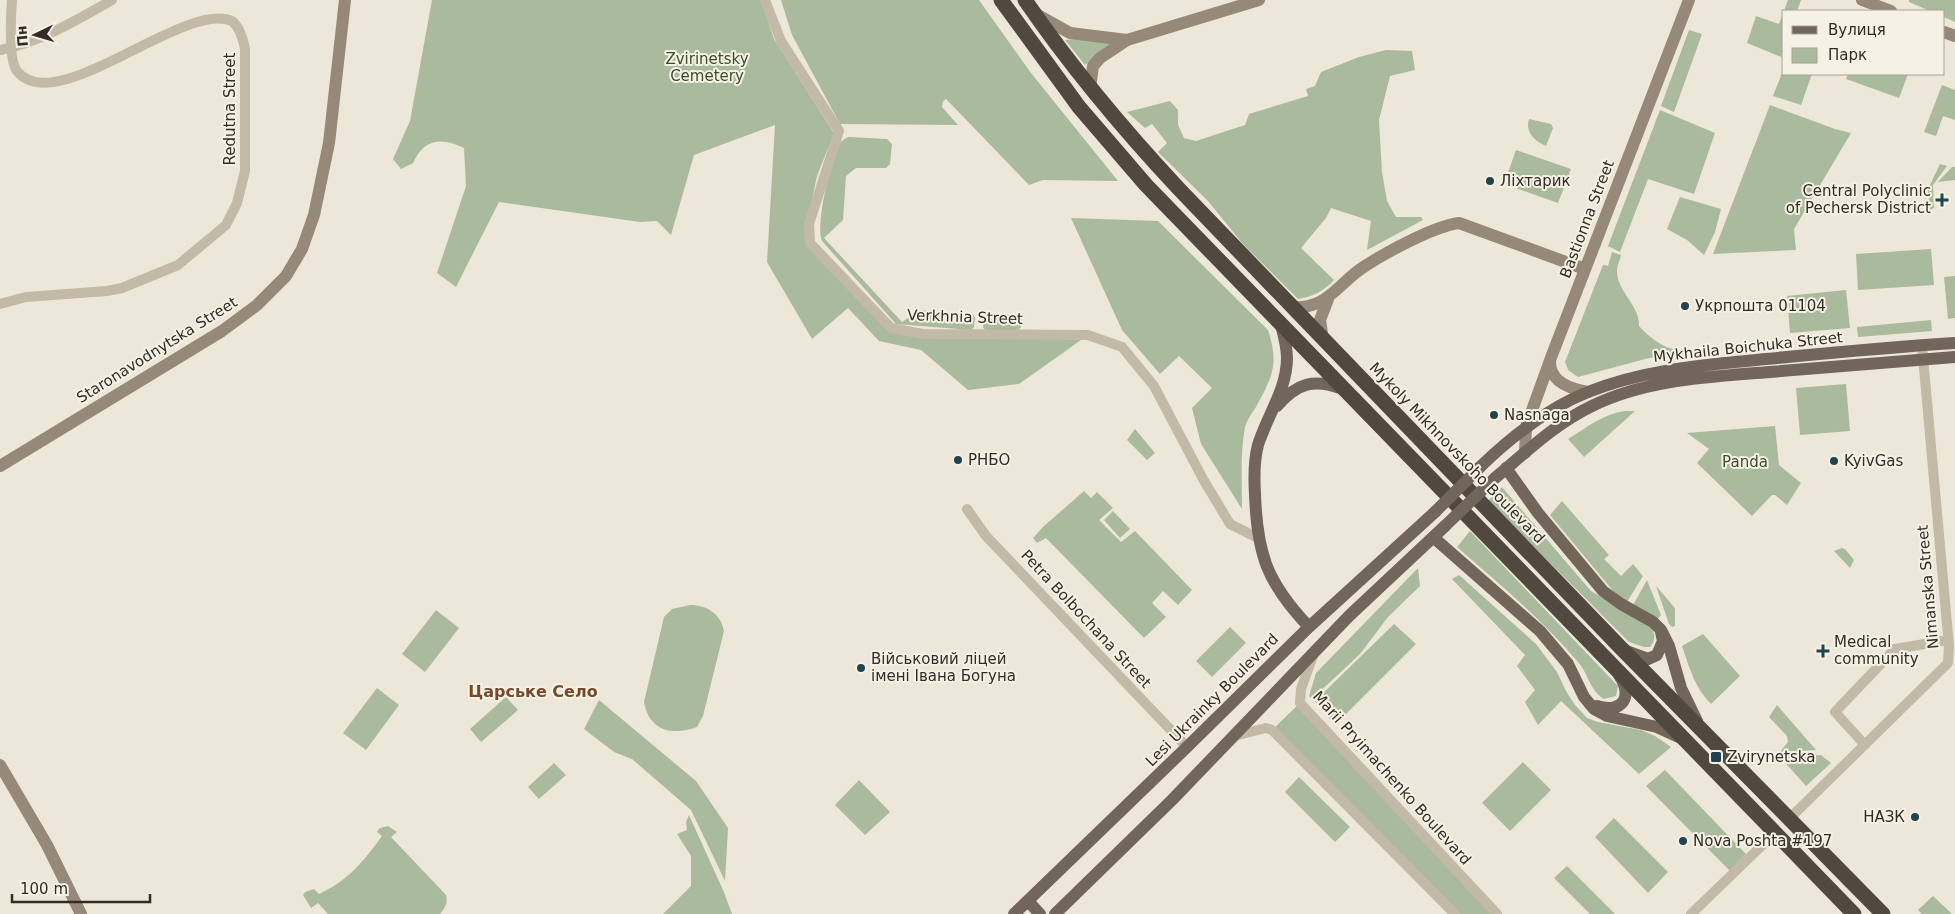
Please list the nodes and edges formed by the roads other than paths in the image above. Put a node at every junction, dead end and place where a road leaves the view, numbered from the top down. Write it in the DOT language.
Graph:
graph roads {
  1 [pos="12,0"];
  2 [pos="112,0"];
  3 [pos="345,0"];
  4 [pos="765,0"];
  5 [pos="1001,0"];
  6 [pos="1259,0"];
  7 [pos="1689,0"];
  8 [pos="1862,0"];
  9 [pos="1029,6"];
  10 [pos="1888,10"];
  11 [pos="1128,40"];
  12 [pos="12,48"];
  13 [pos="0,50"];
  14 [pos="1090,89"];
  15 [pos="1585,268"];
  16 [pos="1328,298"];
  17 [pos="0,304"];
  18 [pos="1291,307"];
  19 [pos="1281,325"];
  20 [pos="1322,340"];
  21 [pos="1955,343"];
  22 [pos="1922,346"];
  23 [pos="1552,355"];
  24 [pos="1955,357"];
  25 [pos="1923,360"];
  26 [pos="1345,390"];
  27 [pos="1588,392"];
  28 [pos="1273,409"];
  29 [pos="1526,427"];
  30 [pos="1525,453"];
  31 [pos="0,466"];
  32 [pos="1506,468"];
  33 [pos="966,509"];
  34 [pos="1434,512"];
  35 [pos="1433,537"];
  36 [pos="1258,538"];
  37 [pos="1400,545"];
  38 [pos="1412,558"];
  39 [pos="1309,626"];
  40 [pos="1661,630"];
  41 [pos="1948,640"];
  42 [pos="1621,648"];
  43 [pos="1315,650"];
  44 [pos="1952,655"];
  45 [pos="1614,667"];
  46 [pos="1589,703"];
  47 [pos="1700,728"];
  48 [pos="1233,736"];
  49 [pos="1684,739"];
  50 [pos="1865,745"];
  51 [pos="1187,748"];
  52 [pos="0,764"];
  53 [pos="1789,819"];
  54 [pos="1775,833"];
  55 [pos="1028,901"];
  56 [pos="81,914"];
  57 [pos="1014,914"];
  58 [pos="1040,914"];
  59 [pos="1055,914"];
  60 [pos="1455,914"];
  61 [pos="1497,914"];
  62 [pos="1691,914"];
  63 [pos="1854,914"];
  64 [pos="1883,914"];
  1 -- 12 [label="street, Redutna Street"];
  2 -- 12 [label="street"];
  3 -- 31 [label="street, Staronavodnytska Street"];
  4 -- 36 [label="street, Verkhnia Street"];
  5 -- 19 [label="highway"];
  6 -- 11 [label="street"];
  7 -- 15 [label="street, Bastionna Street"];
  8 -- 10 [label="street"];
  9 -- 11 [label="street"];
  9 -- 14 [label="highway, Mykoly Mikhnovskoho Boulevard"];
  11 -- 14 [label="street"];
  12 -- 13 [label="street"];
  12 -- 17 [label="street, Redutna Street"];
  14 -- 18 [label="highway, Mykoly Mikhnovskoho Boulevard"];
  15 -- 16 [label="street"];
  15 -- 23 [label="street, Bastionna Street"];
  16 -- 18 [label="street"];
  16 -- 20 [label="street"];
  18 -- 20 [label="highway, Mykoly Mikhnovskoho Boulevard"];
  19 -- 26 [label="highway"];
  19 -- 28 [label="main road"];
  20 -- 42 [label="highway, Mykoly Mikhnovskoho Boulevard"];
  21 -- 22 [label="main road, Mykhaila Boichuka Street"];
  22 -- 25 [label="street, Nimanska Street"];
  22 -- 27 [label="main road, Mykhaila Boichuka Street"];
  23 -- 27 [label="street"];
  23 -- 29 [label="street, Bastionna Street"];
  24 -- 25 [label="main road, Mykhaila Boichuka Street"];
  25 -- 30 [label="main road, Mykhaila Boichuka Street"];
  25 -- 41 [label="street, Nimanska Street"];
  26 -- 28 [label="main road"];
  26 -- 45 [label="highway"];
  27 -- 29 [label="main road, Mykhaila Boichuka Street"];
  28 -- 36 [label="main road"];
  29 -- 30 [label="street, Bastionna Street"];
  29 -- 34 [label="main road, Mykhaila Boichuka Street, bridge"];
  30 -- 32 [label="main road, Mykhaila Boichuka Street"];
  32 -- 35 [label="main road, Mykhaila Boichuka Street, bridge"];
  32 -- 40 [label="main road"];
  33 -- 51 [label="street, Petra Bolbochana Street"];
  34 -- 37 [label="main road, Lesi Ukrainky Boulevard"];
  35 -- 38 [label="main road"];
  35 -- 46 [label="main road"];
  36 -- 39 [label="main road"];
  37 -- 38 [label="main road"];
  37 -- 39 [label="main road, Lesi Ukrainky Boulevard"];
  38 -- 43 [label="main road"];
  39 -- 51 [label="main road, Lesi Ukrainky Boulevard"];
  40 -- 42 [label="main road"];
  40 -- 47 [label="main road"];
  41 -- 44 [label="street, Nimanska Street"];
  41 -- 50 [label="street"];
  42 -- 47 [label="highway, Mykoly Mikhnovskoho Boulevard"];
  43 -- 48 [label="main road"];
  43 -- 61 [label="street, Marii Pryimachenko Boulevard"];
  44 -- 50 [label="street, Nimanska Street"];
  45 -- 46 [label="main road"];
  45 -- 49 [label="highway"];
  46 -- 49 [label="main road"];
  47 -- 53 [label="highway, Mykoly Mikhnovskoho Boulevard"];
  48 -- 59 [label="main road"];
  48 -- 60 [label="street"];
  49 -- 54 [label="highway"];
  50 -- 53 [label="street, Nimanska Street"];
  51 -- 55 [label="main road, Lesi Ukrainky Boulevard"];
  52 -- 56 [label="street"];
  53 -- 64 [label="highway, Mykoly Mikhnovskoho Boulevard"];
  54 -- 62 [label="street"];
  54 -- 63 [label="highway"];
  55 -- 57 [label="main road, Lesi Ukrainky Boulevard"];
  55 -- 58 [label="main road"];
}
